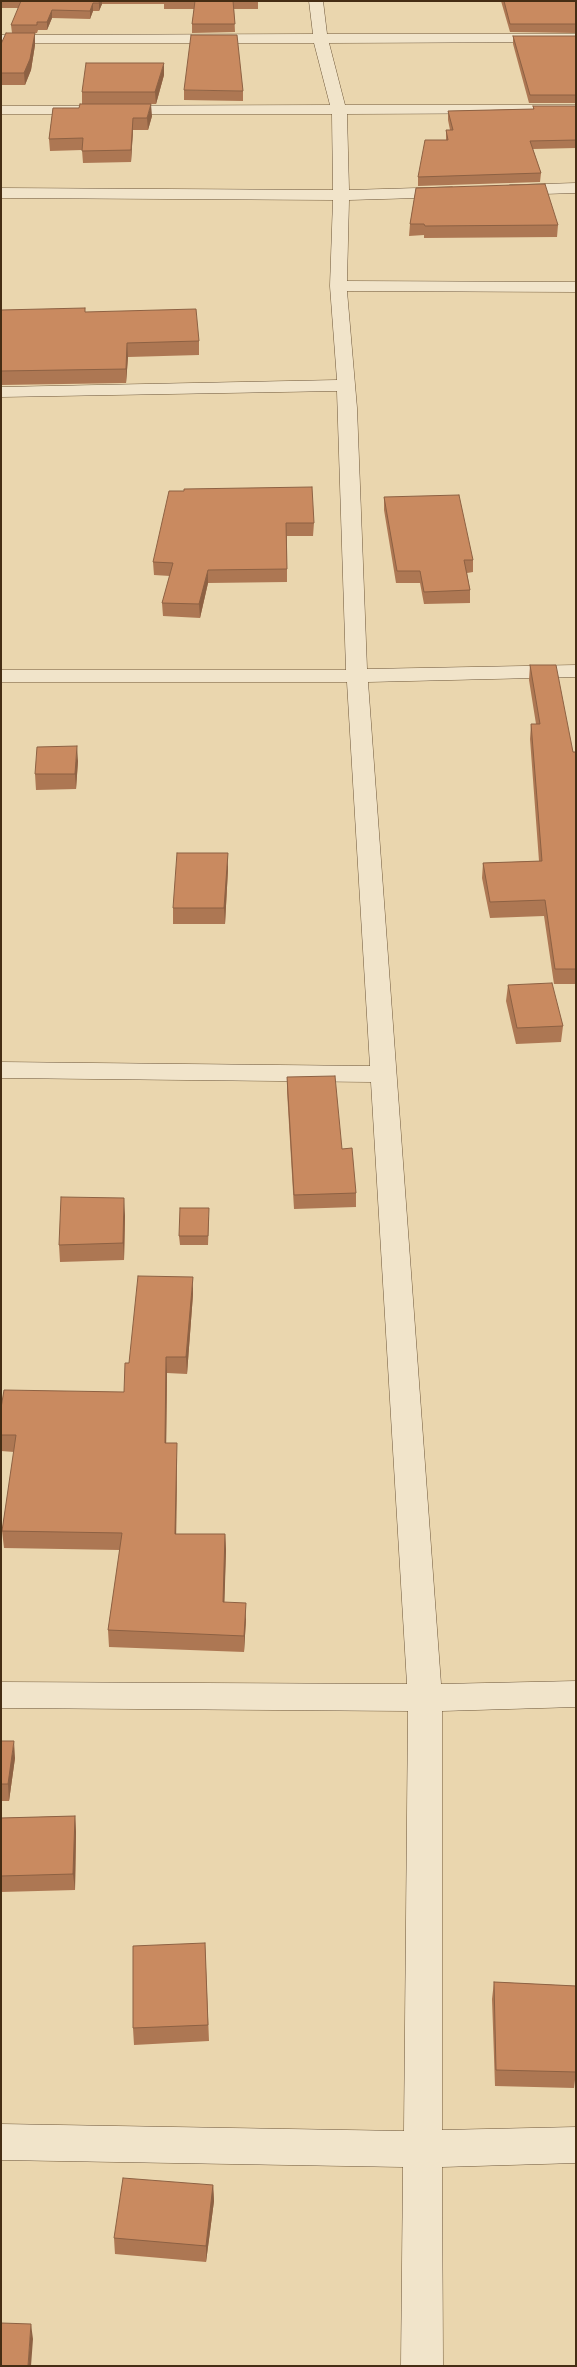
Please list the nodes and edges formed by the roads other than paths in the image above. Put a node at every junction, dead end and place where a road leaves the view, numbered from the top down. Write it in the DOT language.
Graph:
graph roads {
  1 [pos="316,1"];
  2 [pos="320,37"];
  3 [pos="576,38"];
  4 [pos="1,40"];
  5 [pos="576,109"];
  6 [pos="1,110"];
  7 [pos="339,110"];
  8 [pos="576,188"];
  9 [pos="490,191"];
  10 [pos="470,192"];
  11 [pos="1,193"];
  12 [pos="341,195"];
  13 [pos="338,286"];
  14 [pos="576,288"];
  15 [pos="346,385"];
  16 [pos="1,392"];
  17 [pos="576,671"];
  18 [pos="1,676"];
  19 [pos="356,676"];
  20 [pos="1,1070"];
  21 [pos="382,1074"];
  22 [pos="576,1694"];
  23 [pos="1,1695"];
  24 [pos="424,1698"];
  25 [pos="1,2142"];
  26 [pos="576,2145"];
  27 [pos="423,2150"];
  28 [pos="422,2366"];
  1 -- 2 [label="street"];
  2 -- 3 [label="street"];
  2 -- 4 [label="street"];
  2 -- 7 [label="street"];
  5 -- 7 [label="street"];
  6 -- 7 [label="street"];
  7 -- 12 [label="street"];
  8 -- 9 [label="street"];
  10 -- 12 [label="street"];
  11 -- 12 [label="street"];
  12 -- 13 [label="street"];
  13 -- 14 [label="street"];
  13 -- 15 [label="street"];
  15 -- 16 [label="street"];
  15 -- 19 [label="street"];
  17 -- 19 [label="street"];
  18 -- 19 [label="street"];
  19 -- 21 [label="street"];
  20 -- 21 [label="street"];
  21 -- 24 [label="street"];
  22 -- 24 [label="street"];
  23 -- 24 [label="street"];
  24 -- 27 [label="street"];
  25 -- 27 [label="street"];
  26 -- 27 [label="street"];
  27 -- 28 [label="street"];
}
